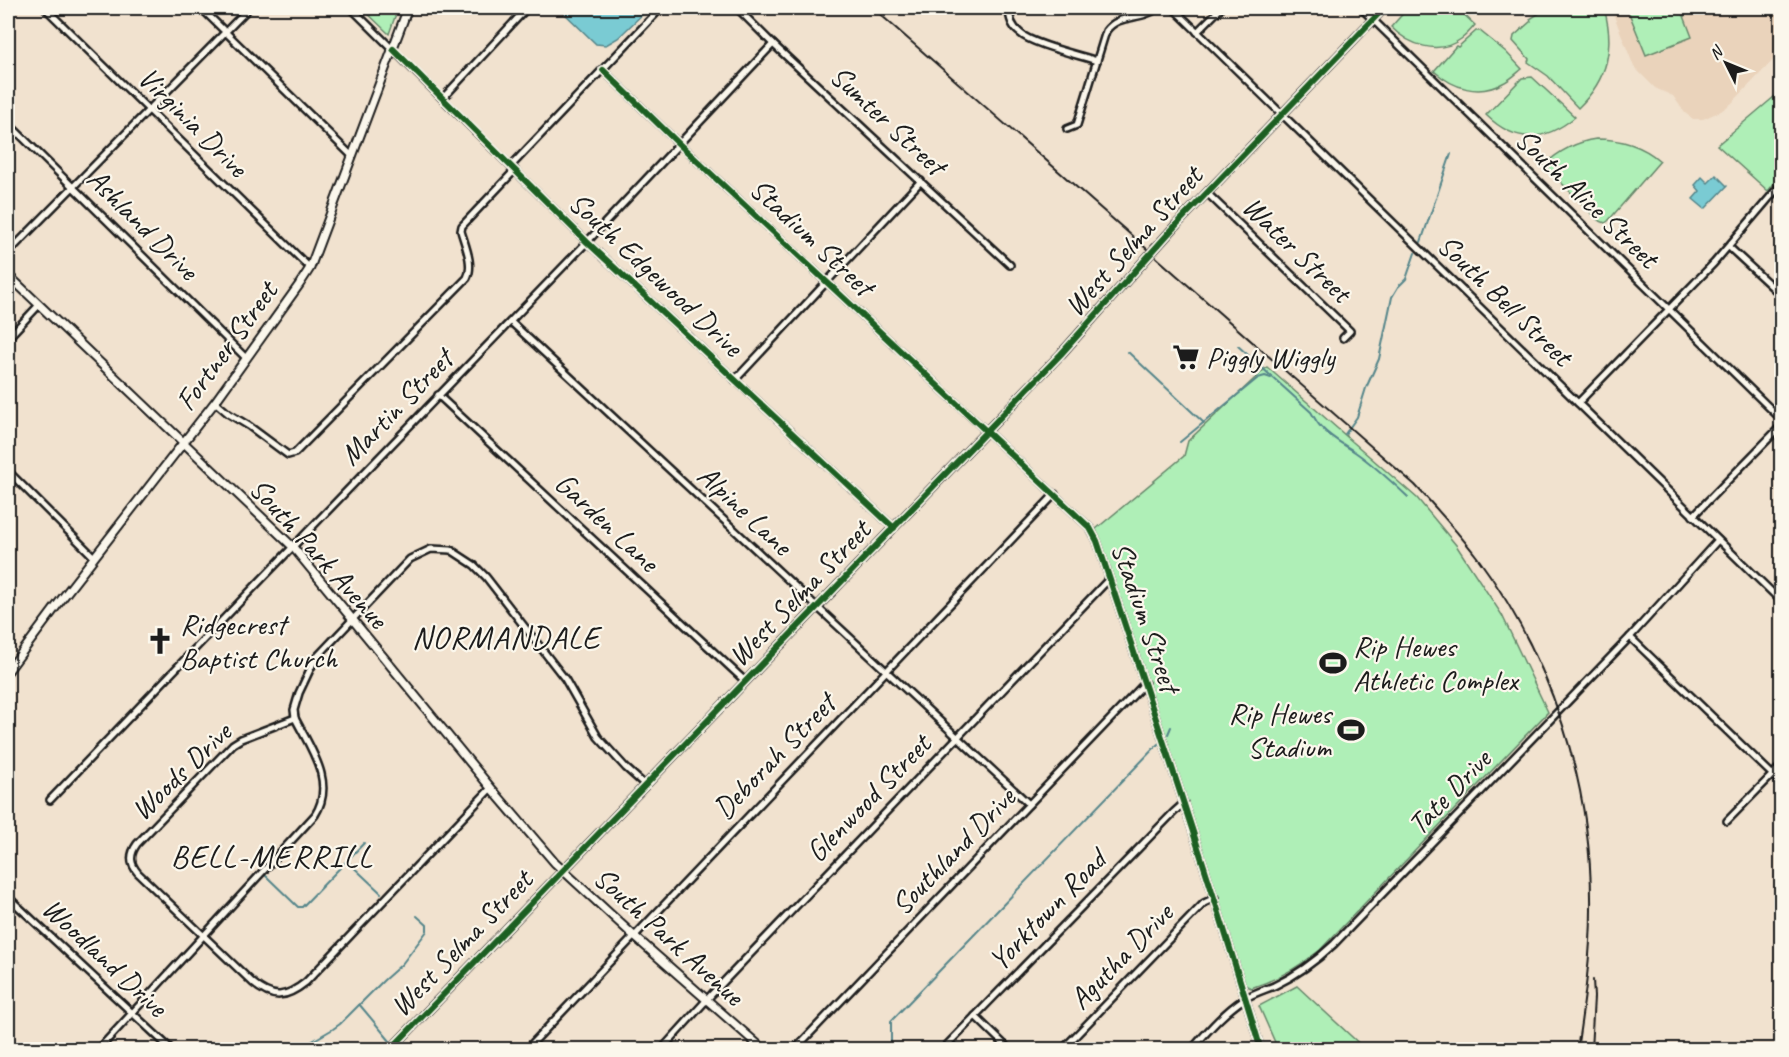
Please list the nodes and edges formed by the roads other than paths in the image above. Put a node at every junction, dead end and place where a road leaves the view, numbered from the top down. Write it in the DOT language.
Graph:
graph roads {
  1 [pos="45,8"];
  2 [pos="201,8"];
  3 [pos="249,8"];
  4 [pos="351,8"];
  5 [pos="408,8"];
  6 [pos="527,8"];
  7 [pos="661,8"];
  8 [pos="737,8"];
  9 [pos="1009,8"];
  10 [pos="1157,8"];
  11 [pos="1173,8"];
  12 [pos="1221,8"];
  13 [pos="1361,8"];
  14 [pos="1384,8"];
  15 [pos="1373,19"];
  16 [pos="226,32"];
  17 [pos="1197,32"];
  18 [pos="773,44"];
  19 [pos="393,49"];
  20 [pos="1097,61"];
  21 [pos="603,70"];
  22 [pos="443,98"];
  23 [pos="148,110"];
  24 [pos="1282,114"];
  25 [pos="8,123"];
  26 [pos="1066,129"];
  27 [pos="679,144"];
  28 [pos="352,156"];
  29 [pos="513,168"];
  30 [pos="921,181"];
  31 [pos="1782,183"];
  32 [pos="74,187"];
  33 [pos="1207,193"];
  34 [pos="587,242"];
  35 [pos="1729,247"];
  36 [pos="8,254"];
  37 [pos="1010,265"];
  38 [pos="310,268"];
  39 [pos="8,275"];
  40 [pos="827,281"];
  41 [pos="1782,296"];
  42 [pos="39,305"];
  43 [pos="1668,309"];
  44 [pos="511,322"];
  45 [pos="8,338"];
  46 [pos="1343,338"];
  47 [pos="246,358"];
  48 [pos="735,380"];
  49 [pos="438,395"];
  50 [pos="214,402"];
  51 [pos="1578,403"];
  52 [pos="1782,420"];
  53 [pos="1782,425"];
  54 [pos="987,431"];
  55 [pos="183,443"];
  56 [pos="8,471"];
  57 [pos="1055,494"];
  58 [pos="1693,516"];
  59 [pos="894,528"];
  60 [pos="1718,540"];
  61 [pos="293,547"];
  62 [pos="94,557"];
  63 [pos="1109,579"];
  64 [pos="1782,602"];
  65 [pos="817,607"];
  66 [pos="352,619"];
  67 [pos="1630,637"];
  68 [pos="8,671"];
  69 [pos="886,671"];
  70 [pos="745,681"];
  71 [pos="1145,683"];
  72 [pos="295,718"];
  73 [pos="957,737"];
  74 [pos="1782,765"];
  75 [pos="1772,775"];
  76 [pos="645,784"];
  77 [pos="1782,784"];
  78 [pos="491,788"];
  79 [pos="50,800"];
  80 [pos="1184,803"];
  81 [pos="1029,804"];
  82 [pos="1727,821"];
  83 [pos="562,870"];
  84 [pos="8,897"];
  85 [pos="1215,898"];
  86 [pos="203,935"];
  87 [pos="633,935"];
  88 [pos="1246,998"];
  89 [pos="706,1000"];
  90 [pos="132,1012"];
  91 [pos="975,1016"];
  92 [pos="98,1050"];
  93 [pos="172,1050"];
  94 [pos="390,1050"];
  95 [pos="526,1050"];
  96 [pos="660,1050"];
  97 [pos="764,1050"];
  98 [pos="794,1050"];
  99 [pos="942,1050"];
  100 [pos="1010,1050"];
  101 [pos="1062,1050"];
  102 [pos="1191,1050"];
  103 [pos="1261,1050"];
  1 -- 23 [label="street, Virginia Drive"];
  2 -- 16 [label="street"];
  3 -- 16 [label="street"];
  4 -- 19 [label="street, South Edgewood Drive"];
  5 -- 19 [label="street, Fortner Street"];
  6 -- 22 [label="street"];
  7 -- 21 [label="street"];
  8 -- 18 [label="street, Sumter Street"];
  9 -- 20 [label="street"];
  10 -- 20 [label="street"];
  11 -- 17 [label="street, South Bell Street"];
  12 -- 17 [label="street"];
  13 -- 15 [label="street, South Alice Street"];
  14 -- 15 [label="street, West Selma Street"];
  15 -- 24 [label="street, West Selma Street"];
  15 -- 43 [label="street, South Alice Street"];
  16 -- 23 [label="street"];
  16 -- 28 [label="street"];
  17 -- 24 [label="street, South Bell Street"];
  18 -- 27 [label="street, Martin Street"];
  18 -- 30 [label="street, Sumter Street"];
  19 -- 22 [label="street, South Edgewood Drive"];
  19 -- 28 [label="street, Fortner Street"];
  20 -- 26 [label="street"];
  21 -- 27 [label="street, Stadium Street"];
  21 -- 29 [label="street"];
  22 -- 29 [label="street, South Edgewood Drive"];
  23 -- 32 [label="street"];
  23 -- 38 [label="street, Virginia Drive"];
  24 -- 33 [label="street, West Selma Street"];
  24 -- 51 [label="street, South Bell Street"];
  25 -- 32 [label="street, Ashland Drive"];
  27 -- 34 [label="street, Martin Street"];
  27 -- 40 [label="street, Stadium Street"];
  28 -- 38 [label="street, Fortner Street"];
  29 -- 34 [label="street, South Edgewood Drive"];
  29 -- 50 [label="street"];
  30 -- 37 [label="street, Sumter Street"];
  30 -- 40 [label="street"];
  31 -- 35 [label="street"];
  32 -- 36 [label="street"];
  32 -- 47 [label="street, Ashland Drive"];
  33 -- 46 [label="street, Water Street"];
  33 -- 54 [label="street, West Selma Street"];
  34 -- 44 [label="street, Martin Street"];
  34 -- 48 [label="street, South Edgewood Drive"];
  35 -- 41 [label="street"];
  35 -- 43 [label="street"];
  38 -- 47 [label="street, Fortner Street"];
  39 -- 42 [label="street, South Park Avenue"];
  40 -- 48 [label="street"];
  40 -- 54 [label="street, Stadium Street"];
  42 -- 45 [label="street"];
  42 -- 55 [label="street, South Park Avenue"];
  43 -- 51 [label="street"];
  43 -- 52 [label="street, South Alice Street"];
  44 -- 49 [label="street, Martin Street"];
  44 -- 65 [label="street, Alpine Lane"];
  47 -- 50 [label="street, Fortner Street"];
  48 -- 59 [label="street, South Edgewood Drive"];
  49 -- 61 [label="street, Martin Street"];
  49 -- 70 [label="street, Garden Lane"];
  50 -- 55 [label="street, Fortner Street"];
  51 -- 58 [label="street, South Bell Street"];
  53 -- 58 [label="street"];
  54 -- 57 [label="street, Stadium Street"];
  54 -- 59 [label="street, West Selma Street"];
  55 -- 61 [label="street, South Park Avenue"];
  55 -- 62 [label="street, Fortner Street"];
  56 -- 62 [label="street"];
  57 -- 63 [label="street, Stadium Street"];
  57 -- 69 [label="street, Deborah Street"];
  58 -- 60 [label="street, South Bell Street"];
  59 -- 65 [label="street, West Selma Street"];
  60 -- 64 [label="street, South Bell Street"];
  60 -- 67 [label="street, Tate Drive"];
  61 -- 66 [label="street, South Park Avenue"];
  61 -- 79 [label="street, Martin Street"];
  62 -- 68 [label="street, Fortner Street"];
  63 -- 71 [label="street, Stadium Street"];
  63 -- 73 [label="street, Glenwood Street"];
  65 -- 69 [label="street, Alpine Lane"];
  65 -- 70 [label="street, West Selma Street"];
  66 -- 72 [label="street"];
  66 -- 76 [label="street"];
  66 -- 78 [label="street, South Park Avenue"];
  67 -- 75 [label="street"];
  67 -- 88 [label="street, Tate Drive"];
  69 -- 73 [label="street, Alpine Lane"];
  69 -- 87 [label="street, Deborah Street"];
  70 -- 76 [label="street, West Selma Street"];
  71 -- 80 [label="street, Stadium Street"];
  71 -- 81 [label="street, Southland Drive"];
  72 -- 86 [label="street"];
  72 -- 86 [label="street, Woods Drive"];
  73 -- 81 [label="street, Alpine Lane"];
  73 -- 89 [label="street, Glenwood Street"];
  74 -- 75 [label="street"];
  75 -- 77 [label="street"];
  75 -- 82 [label="street"];
  76 -- 83 [label="street, West Selma Street"];
  78 -- 83 [label="street, South Park Avenue"];
  78 -- 86 [label="street, Woods Drive"];
  80 -- 85 [label="street, Stadium Street"];
  80 -- 91 [label="street, Yorktown Road"];
  81 -- 98 [label="street, Southland Drive"];
  83 -- 87 [label="street, South Park Avenue"];
  83 -- 94 [label="street, West Selma Street"];
  84 -- 90 [label="street, Woodland Drive"];
  85 -- 88 [label="street, Stadium Street"];
  85 -- 101 [label="street, Agutha Drive"];
  86 -- 90 [label="street"];
  87 -- 89 [label="street, South Park Avenue"];
  87 -- 95 [label="street, Deborah Street"];
  88 -- 102 [label="street, Tate Drive"];
  88 -- 103 [label="street, Stadium Street"];
  89 -- 96 [label="street, Glenwood Street"];
  89 -- 97 [label="street, South Park Avenue"];
  90 -- 92 [label="street"];
  90 -- 93 [label="street, Woodland Drive"];
  91 -- 99 [label="street, Yorktown Road"];
  91 -- 100 [label="street"];
}
